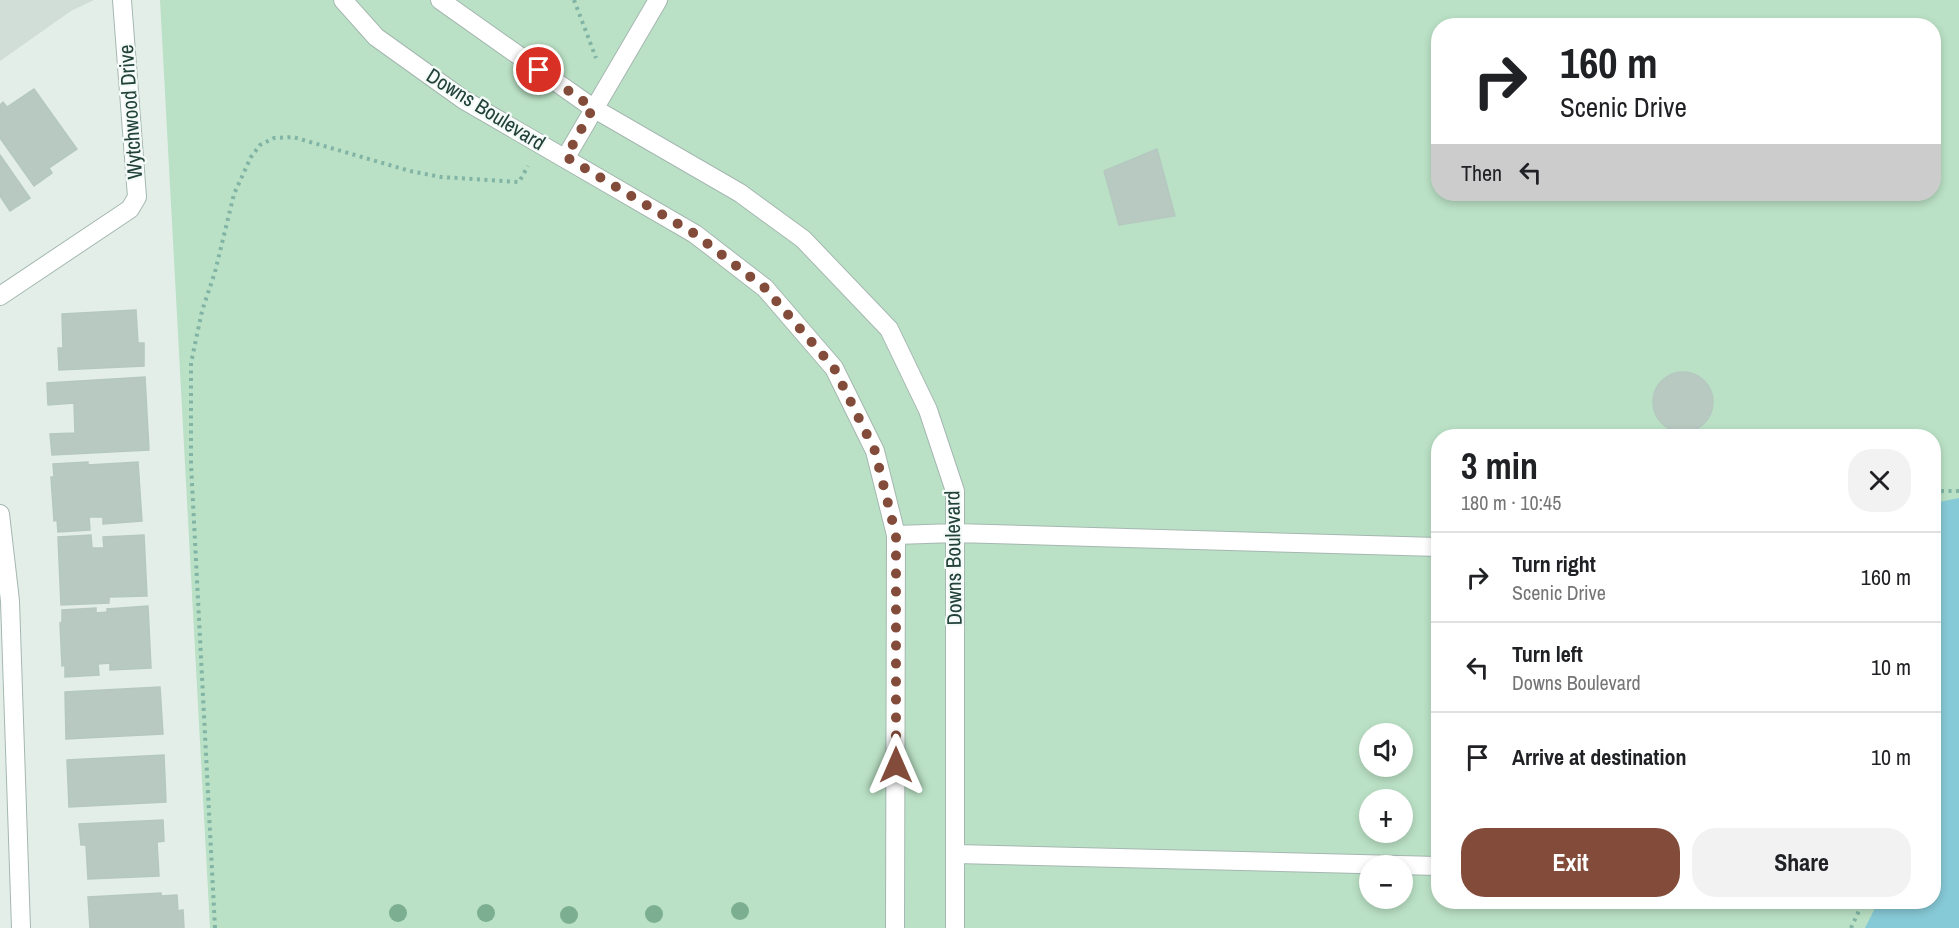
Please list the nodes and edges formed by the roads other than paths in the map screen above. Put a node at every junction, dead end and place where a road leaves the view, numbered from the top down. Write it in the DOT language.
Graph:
graph roads {
  1 [pos="122,0"];
  2 [pos="343,0"];
  3 [pos="440,0"];
  4 [pos="658,0"];
  5 [pos="593,108"];
  6 [pos="566,157"];
  7 [pos="0,296"];
  8 [pos="0,514"];
  9 [pos="955,533"];
  10 [pos="896,536"];
  11 [pos="1431,547"];
  12 [pos="5,602"];
  13 [pos="956,854"];
  14 [pos="1431,866"];
  15 [pos="21,928"];
  16 [pos="895,928"];
  17 [pos="956,928"];
  1 -- 7 [label="street, Wytchwood Drive"];
  2 -- 6 [label="street, Downs Boulevard"];
  3 -- 5 [label="street, Downs Boulevard"];
  4 -- 5 [label="street"];
  5 -- 6 [label="street"];
  5 -- 9 [label="street, Downs Boulevard"];
  6 -- 10 [label="street, Downs Boulevard"];
  8 -- 12 [label="street"];
  9 -- 10 [label="street"];
  9 -- 11 [label="street"];
  9 -- 13 [label="street, Downs Boulevard"];
  10 -- 16 [label="street, Downs Boulevard"];
  12 -- 15 [label="street"];
  13 -- 14 [label="street"];
  13 -- 17 [label="street, Downs Boulevard"];
}
